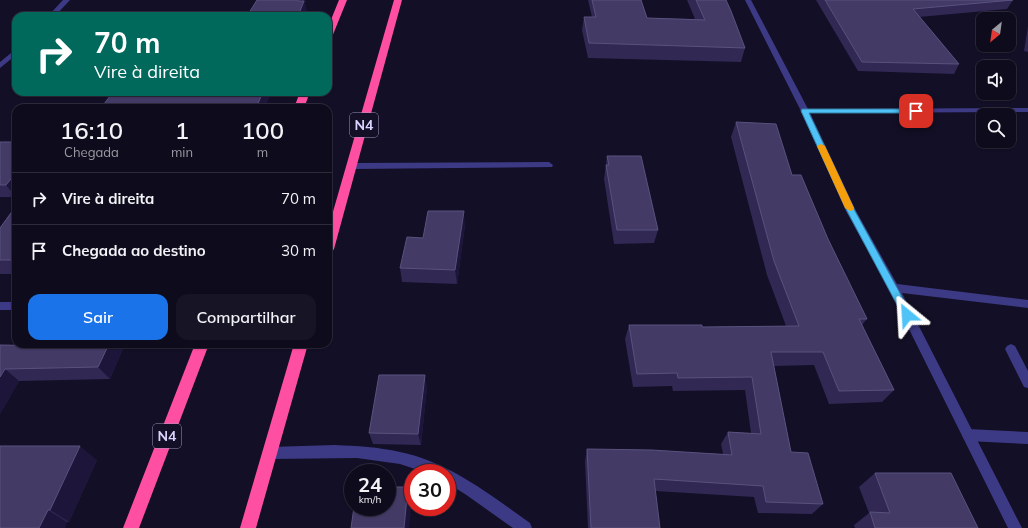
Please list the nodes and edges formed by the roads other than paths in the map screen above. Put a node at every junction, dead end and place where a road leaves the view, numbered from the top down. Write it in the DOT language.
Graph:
graph roads {
  1 [pos="67,0"];
  2 [pos="344,0"];
  3 [pos="398,0"];
  4 [pos="748,0"];
  5 [pos="55,12"];
  6 [pos="332,28"];
  7 [pos="12,54"];
  8 [pos="0,66"];
  9 [pos="1028,110"];
  10 [pos="805,111"];
  11 [pos="550,165"];
  12 [pos="352,166"];
  13 [pos="332,235"];
  14 [pos="894,288"];
  15 [pos="1028,304"];
  16 [pos="0,306"];
  17 [pos="12,306"];
  18 [pos="200,348"];
  19 [pos="300,348"];
  20 [pos="1011,349"];
  21 [pos="1028,383"];
  22 [pos="968,435"];
  23 [pos="1028,438"];
  24 [pos="270,453"];
  25 [pos="424,464"];
  26 [pos="456,481"];
  27 [pos="131,528"];
  28 [pos="248,528"];
  29 [pos="525,528"];
  30 [pos="1015,528"];
  1 -- 5 [label="street"];
  2 -- 6 [label="highway"];
  3 -- 12 [label="highway, N4"];
  4 -- 10 [label="street"];
  7 -- 8 [label="street"];
  9 -- 10 [label="street"];
  10 -- 14 [label="street"];
  11 -- 12 [label="street"];
  12 -- 13 [label="highway, N4"];
  14 -- 15 [label="street"];
  14 -- 22 [label="street"];
  16 -- 17 [label="street"];
  18 -- 27 [label="highway, N4"];
  19 -- 24 [label="highway"];
  20 -- 21 [label="street"];
  22 -- 23 [label="street"];
  22 -- 30 [label="street"];
  24 -- 25 [label="street"];
  24 -- 28 [label="highway"];
  26 -- 29 [label="street"];
}
